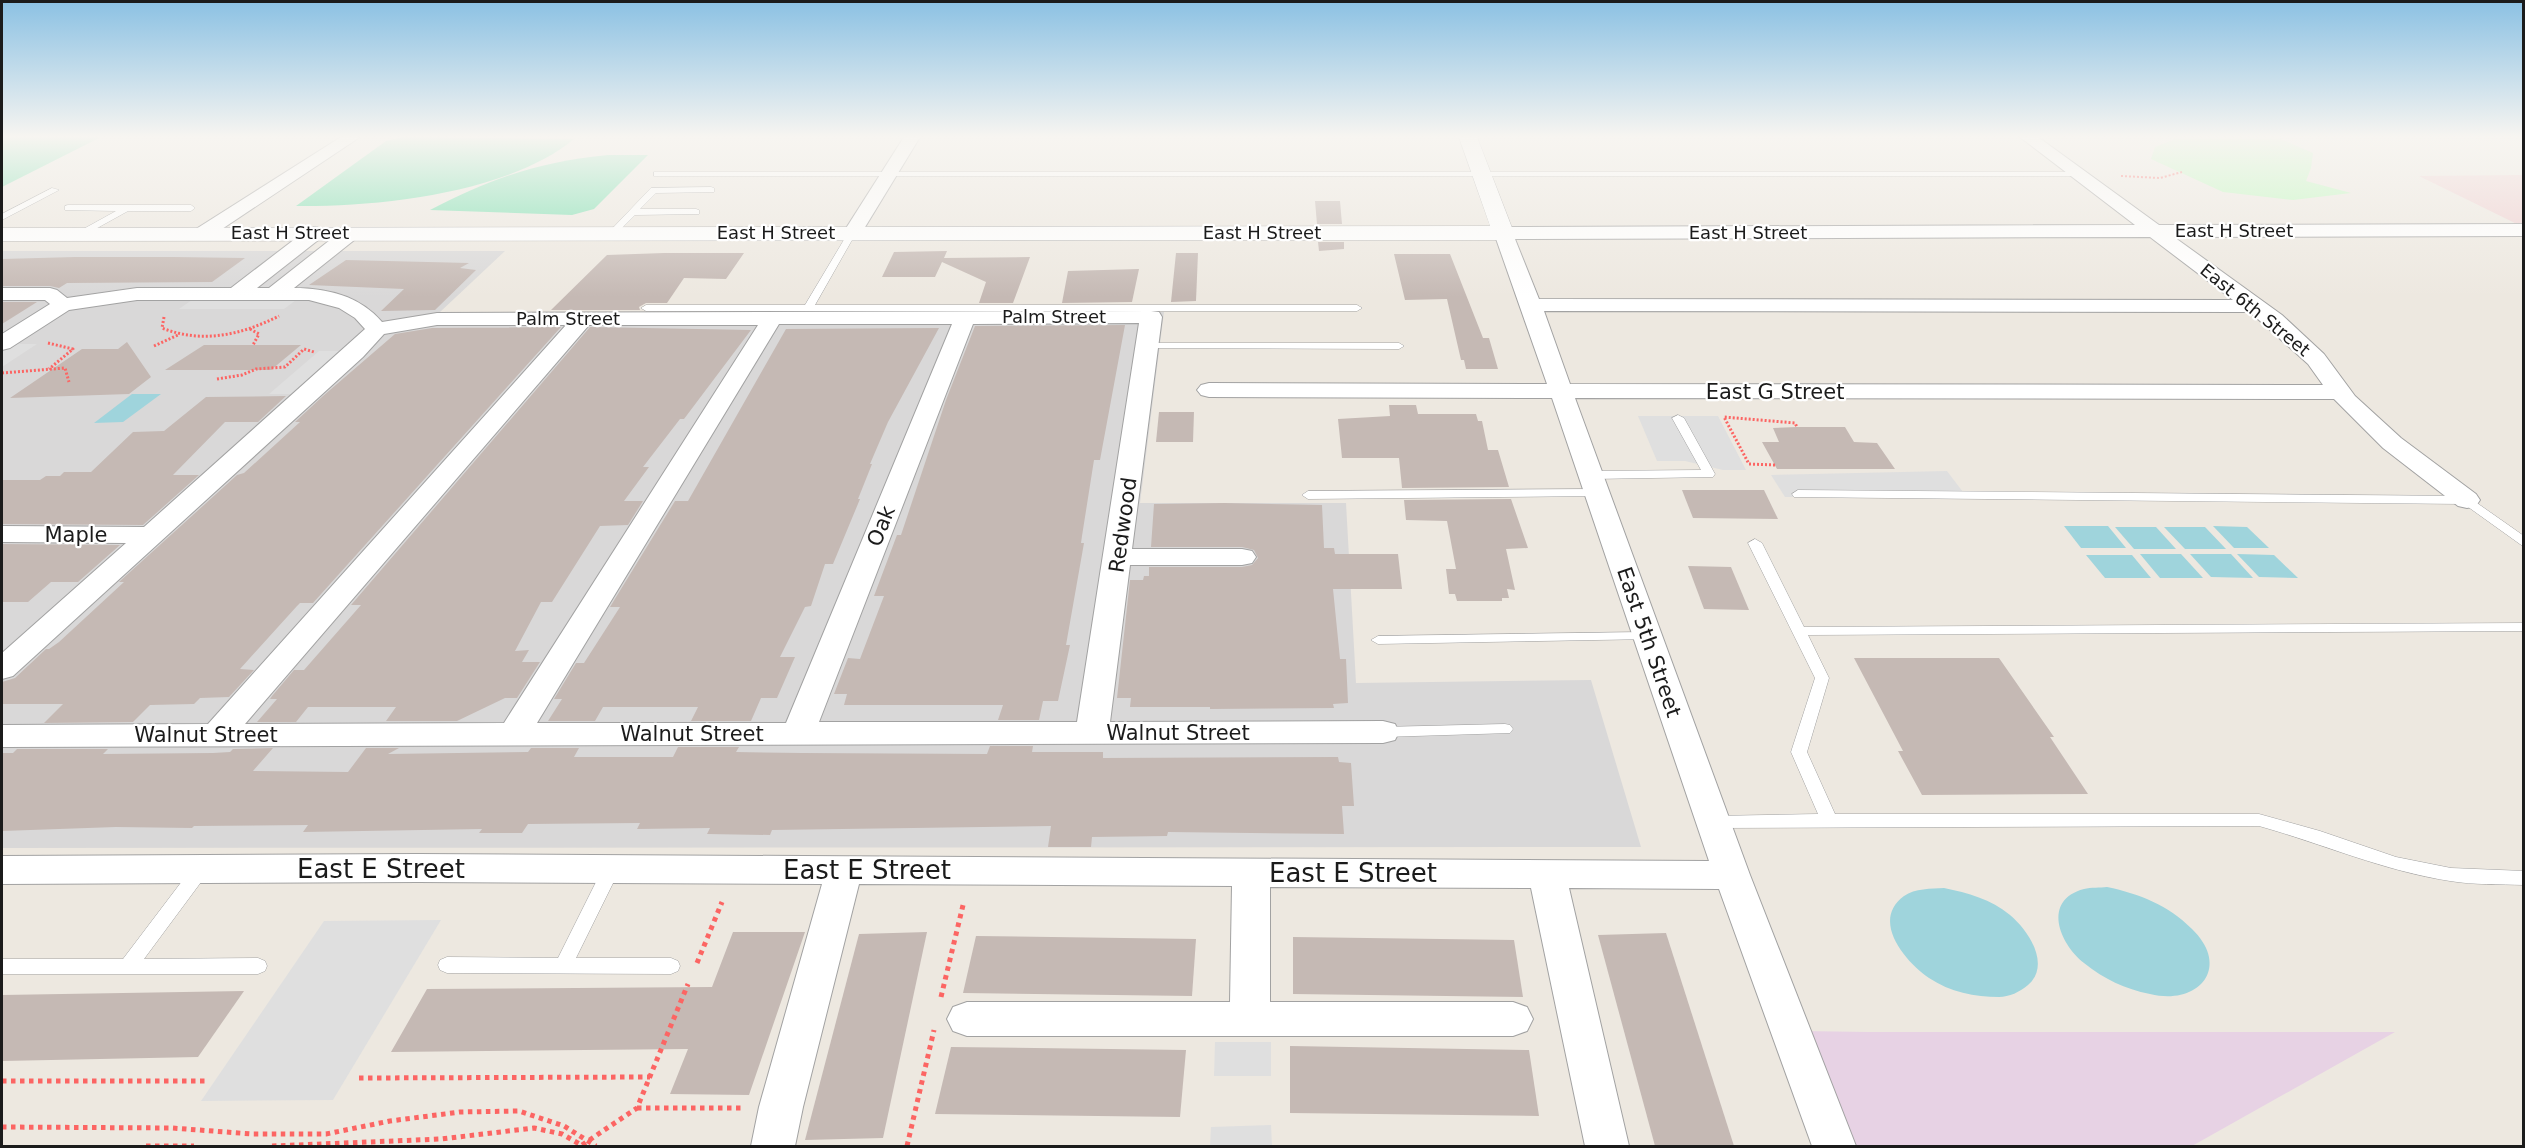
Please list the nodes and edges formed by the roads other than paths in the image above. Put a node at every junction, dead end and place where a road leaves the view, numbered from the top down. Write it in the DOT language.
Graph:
graph roads {
  1 [pos="53,191"];
  2 [pos="269,191"];
  3 [pos="653,191"];
  4 [pos="878,191"];
  5 [pos="1488,191"];
  6 [pos="2098,191"];
  7 [pos="68,208"];
  8 [pos="127,208"];
  9 [pos="190,208"];
  10 [pos="633,212"];
  11 [pos="696,212"];
  12 [pos="2,217"];
  13 [pos="2523,230"];
  14 [pos="2154,231"];
  15 [pos="203,233"];
  16 [pos="315,233"];
  17 [pos="351,233"];
  18 [pos="612,233"];
  19 [pos="852,233"];
  20 [pos="1503,233"];
  21 [pos="81,234"];
  22 [pos="2,235"];
  23 [pos="237,293"];
  24 [pos="275,293"];
  25 [pos="2,294"];
  26 [pos="63,305"];
  27 [pos="1531,305"];
  28 [pos="2256,306"];
  29 [pos="646,308"];
  30 [pos="808,308"];
  31 [pos="1358,308"];
  32 [pos="1151,317"];
  33 [pos="965,318"];
  34 [pos="772,319"];
  35 [pos="582,320"];
  36 [pos="377,329"];
  37 [pos="2,343"];
  38 [pos="1148,346"];
  39 [pos="1399,346"];
  40 [pos="1209,390"];
  41 [pos="1561,392"];
  42 [pos="2341,392"];
  43 [pos="1678,418"];
  44 [pos="1594,484"];
  45 [pos="1798,494"];
  46 [pos="1308,495"];
  47 [pos="2467,500"];
  48 [pos="2,534"];
  49 [pos="150,535"];
  50 [pos="1755,543"];
  51 [pos="2523,543"];
  52 [pos="1119,557"];
  53 [pos="1242,557"];
  54 [pos="2523,627"];
  55 [pos="1798,631"];
  56 [pos="1647,636"];
  57 [pos="1378,640"];
  58 [pos="2,669"];
  59 [pos="1505,729"];
  60 [pos="1383,732"];
  61 [pos="798,734"];
  62 [pos="1092,734"];
  63 [pos="218,735"];
  64 [pos="513,735"];
  65 [pos="2,736"];
  66 [pos="1829,820"];
  67 [pos="1713,822"];
  68 [pos="201,869"];
  69 [pos="611,869"];
  70 [pos="2,870"];
  71 [pos="844,870"];
  72 [pos="1251,872"];
  73 [pos="1547,874"];
  74 [pos="1732,875"];
  75 [pos="2523,878"];
  76 [pos="447,965"];
  77 [pos="128,966"];
  78 [pos="258,966"];
  79 [pos="563,966"];
  80 [pos="671,966"];
  81 [pos="2,967"];
  82 [pos="967,1019"];
  83 [pos="1250,1019"];
  84 [pos="1513,1019"];
  85 [pos="773,1146"];
  86 [pos="1607,1146"];
  87 [pos="1834,1146"];
  1 -- 12 [label="lane"];
  2 -- 15 [label="street"];
  3 -- 10 [label="lane"];
  4 -- 19 [label="street"];
  5 -- 20 [label="street, East 5th Street"];
  6 -- 14 [label="street, East 6th Street"];
  7 -- 8 [label="lane"];
  8 -- 9 [label="lane"];
  8 -- 21 [label="lane"];
  10 -- 11 [label="lane"];
  10 -- 18 [label="lane"];
  13 -- 14 [label="street, East H Street"];
  14 -- 20 [label="street, East H Street"];
  14 -- 28 [label="street, East 6th Street"];
  15 -- 16 [label="street, East H Street"];
  15 -- 21 [label="street, East H Street"];
  16 -- 17 [label="street, East H Street"];
  16 -- 23 [label="street"];
  17 -- 18 [label="street, East H Street"];
  17 -- 24 [label="street"];
  18 -- 19 [label="street, East H Street"];
  19 -- 20 [label="street, East H Street"];
  19 -- 30 [label="lane"];
  20 -- 27 [label="street, East 5th Street"];
  21 -- 22 [label="street, East H Street"];
  23 -- 24 [label="street"];
  23 -- 26 [label="street"];
  24 -- 36 [label="street"];
  25 -- 26 [label="street"];
  26 -- 37 [label="street"];
  27 -- 28 [label="street"];
  27 -- 41 [label="street, East 5th Street"];
  28 -- 42 [label="street, East 6th Street"];
  29 -- 30 [label="lane"];
  30 -- 31 [label="lane"];
  32 -- 33 [label="street, Palm Street"];
  32 -- 38 [label="street, Redwood"];
  33 -- 34 [label="street, Palm Street"];
  33 -- 61 [label="street, Oak"];
  34 -- 35 [label="street, Palm Street"];
  34 -- 64 [label="street"];
  35 -- 36 [label="street, Palm Street"];
  35 -- 63 [label="street"];
  36 -- 49 [label="street"];
  38 -- 39 [label="lane"];
  38 -- 52 [label="street, Redwood"];
  40 -- 41 [label="street, East G Street"];
  41 -- 42 [label="street, East G Street"];
  41 -- 44 [label="street, East 5th Street"];
  42 -- 47 [label="street, East 6th Street"];
  43 -- 44 [label="lane"];
  44 -- 46 [label="lane"];
  44 -- 56 [label="street, East 5th Street"];
  45 -- 47 [label="lane"];
  47 -- 51 [label="lane"];
  48 -- 49 [label="street, Maple"];
  49 -- 58 [label="street"];
  50 -- 55 [label="lane"];
  52 -- 53 [label="street"];
  52 -- 62 [label="street, Redwood"];
  54 -- 55 [label="lane"];
  55 -- 66 [label="lane"];
  56 -- 57 [label="lane"];
  56 -- 67 [label="street, East 5th Street"];
  59 -- 60 [label="lane"];
  60 -- 62 [label="street, Walnut Street"];
  61 -- 62 [label="street, Walnut Street"];
  61 -- 64 [label="street, Walnut Street"];
  63 -- 64 [label="street, Walnut Street"];
  63 -- 65 [label="street, Walnut Street"];
  66 -- 67 [label="lane"];
  66 -- 75 [label="lane"];
  67 -- 74 [label="street, East 5th Street"];
  68 -- 69 [label="street, East E Street"];
  68 -- 70 [label="street, East E Street"];
  68 -- 77 [label="lane"];
  69 -- 71 [label="street, East E Street"];
  69 -- 79 [label="lane"];
  71 -- 72 [label="street, East E Street"];
  71 -- 85 [label="street"];
  72 -- 73 [label="street, East E Street"];
  72 -- 83 [label="street"];
  73 -- 74 [label="street, East E Street"];
  73 -- 86 [label="street"];
  74 -- 87 [label="street, East 5th Street"];
  76 -- 79 [label="lane"];
  77 -- 78 [label="lane"];
  77 -- 81 [label="lane"];
  79 -- 80 [label="lane"];
  82 -- 83 [label="street"];
  83 -- 84 [label="street"];
}
